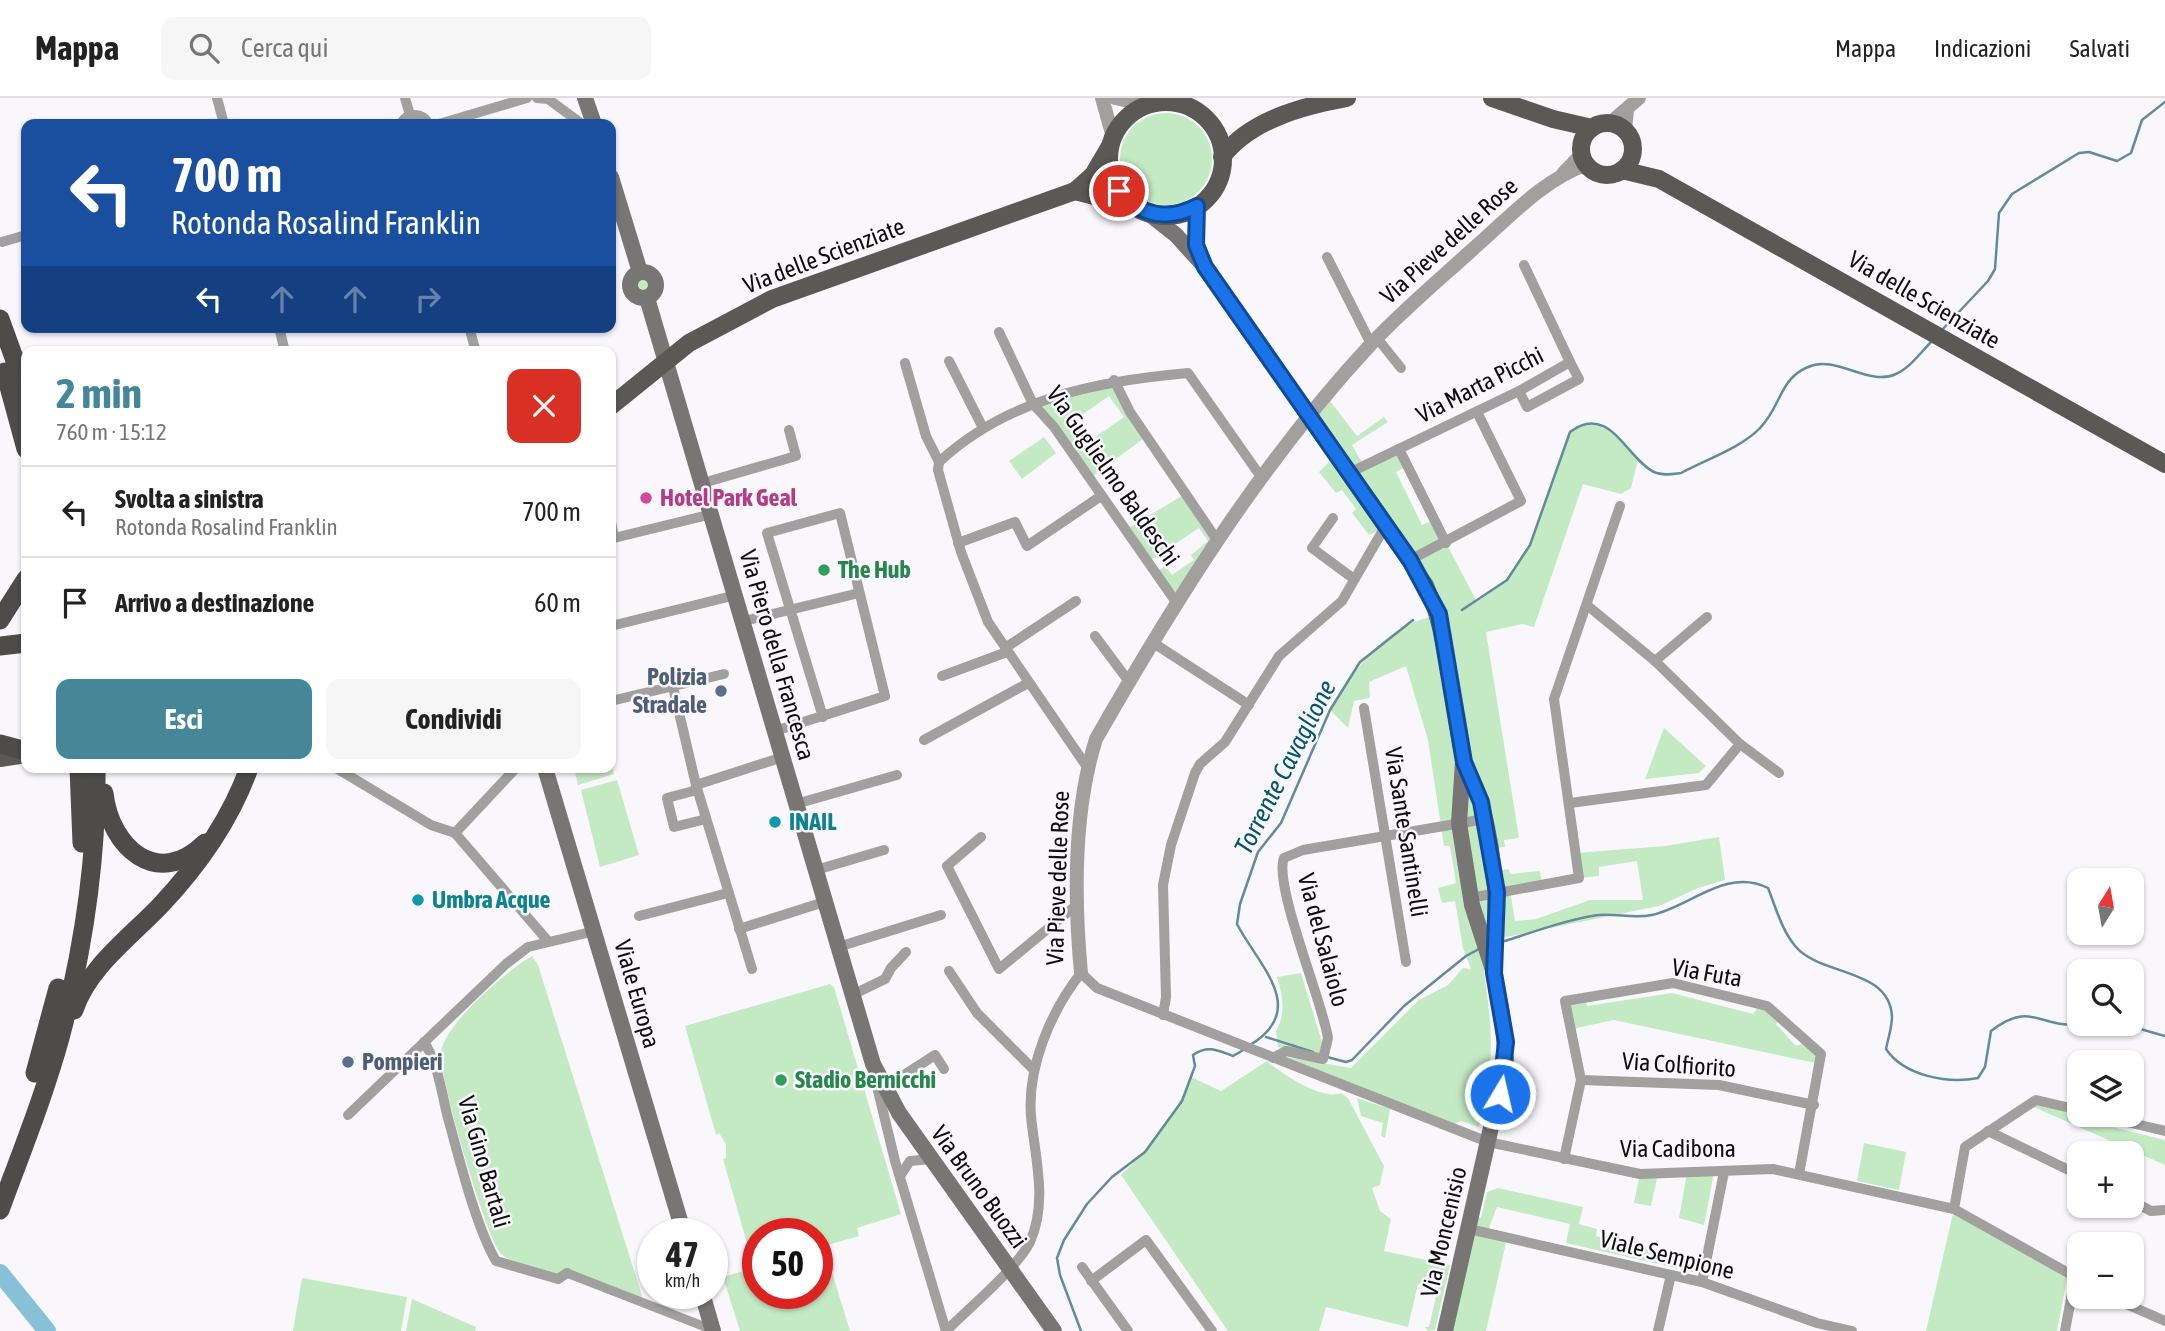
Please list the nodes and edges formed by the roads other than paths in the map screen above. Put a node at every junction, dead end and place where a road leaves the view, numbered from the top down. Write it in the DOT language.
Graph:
graph roads {
  1 [pos="217,98"];
  2 [pos="405,98"];
  3 [pos="527,98"];
  4 [pos="585,98"];
  5 [pos="1102,98"];
  6 [pos="1115,98"];
  7 [pos="1347,98"];
  8 [pos="1492,98"];
  9 [pos="1639,98"];
  10 [pos="546,99"];
  11 [pos="1147,105"];
  12 [pos="410,115"];
  13 [pos="223,119"];
  14 [pos="406,119"];
  15 [pos="424,119"];
  16 [pos="456,119"];
  17 [pos="575,119"];
  18 [pos="592,119"];
  19 [pos="1553,119"];
  20 [pos="1209,122"];
  21 [pos="1251,129"];
  22 [pos="1615,132"];
  23 [pos="1112,141"];
  24 [pos="1583,153"];
  25 [pos="1222,157"];
  26 [pos="1622,170"];
  27 [pos="1659,179"];
  28 [pos="1076,191"];
  29 [pos="616,193"];
  30 [pos="1197,206"];
  31 [pos="1142,210"];
  32 [pos="21,237"];
  33 [pos="2,242"];
  34 [pos="1327,257"];
  35 [pos="1524,265"];
  36 [pos="1205,267"];
  37 [pos="0,319"];
  38 [pos="999,332"];
  39 [pos="1374,341"];
  40 [pos="949,361"];
  41 [pos="1570,362"];
  42 [pos="905,363"];
  43 [pos="3,365"];
  44 [pos="1401,368"];
  45 [pos="21,377"];
  46 [pos="1114,380"];
  47 [pos="1519,391"];
  48 [pos="616,402"];
  49 [pos="1033,404"];
  50 [pos="1477,412"];
  51 [pos="21,417"];
  52 [pos="1308,418"];
  53 [pos="983,428"];
  54 [pos="789,430"];
  55 [pos="21,431"];
  56 [pos="1399,449"];
  57 [pos="939,462"];
  58 [pos="2165,464"];
  59 [pos="1349,473"];
  60 [pos="1261,477"];
  61 [pos="703,483"];
  62 [pos="1101,496"];
  63 [pos="1620,506"];
  64 [pos="712,514"];
  65 [pos="1332,518"];
  66 [pos="1386,525"];
  67 [pos="616,538"];
  68 [pos="1217,540"];
  69 [pos="958,543"];
  70 [pos="1446,543"];
  71 [pos="1410,560"];
  72 [pos="1354,579"];
  73 [pos="21,587"];
  74 [pos="859,593"];
  75 [pos="736,595"];
  76 [pos="1076,601"];
  77 [pos="1178,605"];
  78 [pos="1588,606"];
  79 [pos="792,609"];
  80 [pos="1707,617"];
  81 [pos="0,620"];
  82 [pos="744,621"];
  83 [pos="616,625"];
  84 [pos="1095,636"];
  85 [pos="1155,643"];
  86 [pos="21,644"];
  87 [pos="0,646"];
  88 [pos="1006,650"];
  89 [pos="1655,661"];
  90 [pos="724,674"];
  91 [pos="942,676"];
  92 [pos="1028,683"];
  93 [pos="1130,683"];
  94 [pos="673,687"];
  95 [pos="616,700"];
  96 [pos="1249,705"];
  97 [pos="1364,708"];
  98 [pos="823,717"];
  99 [pos="775,731"];
  100 [pos="924,740"];
  101 [pos="0,744"];
  102 [pos="1740,744"];
  103 [pos="21,750"];
  104 [pos="21,753"];
  105 [pos="783,757"];
  106 [pos="0,758"];
  107 [pos="1464,762"];
  108 [pos="1087,767"];
  109 [pos="82,773"];
  110 [pos="96,773"];
  111 [pos="104,773"];
  112 [pos="246,773"];
  113 [pos="344,773"];
  114 [pos="511,773"];
  115 [pos="547,773"];
  116 [pos="1779,774"];
  117 [pos="897,775"];
  118 [pos="696,788"];
  119 [pos="1570,803"];
  120 [pos="796,804"];
  121 [pos="706,819"];
  122 [pos="1485,819"];
  123 [pos="1459,824"];
  124 [pos="220,828"];
  125 [pos="455,833"];
  126 [pos="1386,836"];
  127 [pos="981,837"];
  128 [pos="884,850"];
  129 [pos="816,870"];
  130 [pos="1497,892"];
  131 [pos="728,893"];
  132 [pos="1470,898"];
  133 [pos="824,902"];
  134 [pos="1079,902"];
  135 [pos="941,915"];
  136 [pos="639,916"];
  137 [pos="739,929"];
  138 [pos="595,931"];
  139 [pos="547,940"];
  140 [pos="73,945"];
  141 [pos="838,947"];
  142 [pos="906,952"];
  143 [pos="1406,962"];
  144 [pos="752,969"];
  145 [pos="949,971"];
  146 [pos="1081,973"];
  147 [pos="1494,973"];
  148 [pos="852,995"];
  149 [pos="1163,1014"];
  150 [pos="861,1026"];
  151 [pos="424,1042"];
  152 [pos="1273,1058"];
  153 [pos="873,1064"];
  154 [pos="944,1069"];
  155 [pos="1034,1070"];
  156 [pos="1581,1080"];
  157 [pos="884,1088"];
  158 [pos="33,1100"];
  159 [pos="1814,1105"];
  160 [pos="2067,1107"];
  161 [pos="348,1115"];
  162 [pos="2144,1126"];
  163 [pos="1988,1131"];
  164 [pos="2165,1131"];
  165 [pos="1488,1142"];
  166 [pos="931,1159"];
  167 [pos="1564,1159"];
  168 [pos="2067,1169"];
  169 [pos="1724,1172"];
  170 [pos="0,1174"];
  171 [pos="1799,1174"];
  172 [pos="900,1176"];
  173 [pos="2144,1207"];
  174 [pos="1954,1209"];
  175 [pos="0,1210"];
  176 [pos="2165,1210"];
  177 [pos="679,1218"];
  178 [pos="1469,1229"];
  179 [pos="1009,1267"];
  180 [pos="1082,1267"];
  181 [pos="2067,1272"];
  182 [pos="568,1273"];
  183 [pos="1671,1275"];
  184 [pos="1091,1281"];
  185 [pos="1702,1282"];
  186 [pos="707,1309"];
  187 [pos="2070,1309"];
  188 [pos="2138,1309"];
  189 [pos="2165,1321"];
  190 [pos="713,1331"];
  191 [pos="946,1331"];
  192 [pos="1054,1331"];
  193 [pos="1128,1331"];
  194 [pos="1212,1331"];
  195 [pos="1445,1331"];
  196 [pos="1658,1331"];
  197 [pos="1852,1331"];
  198 [pos="2065,1331"];
  1 -- 13 [label="street"];
  2 -- 12 [label="street"];
  3 -- 16 [label="street"];
  4 -- 18 [label="main road"];
  5 -- 23 [label="street"];
  6 -- 11 [label="street"];
  7 -- 21 [label="main road"];
  8 -- 19 [label="main road"];
  9 -- 22 [label="street"];
  10 -- 17 [label="street"];
  11 -- 20 [label="main road"];
  11 -- 23 [label="main road"];
  12 -- 14 [label="street"];
  12 -- 15 [label="street"];
  19 -- 22 [label="main road"];
  19 -- 24 [label="main road"];
  20 -- 21 [label="main road"];
  20 -- 25 [label="main road"];
  21 -- 25 [label="main road"];
  22 -- 24 [label="main road"];
  22 -- 26 [label="main road"];
  22 -- 27 [label="main road, Via delle Scienziate"];
  23 -- 28 [label="main road"];
  23 -- 31 [label="main road"];
  24 -- 26 [label="main road, Via delle Scienziate"];
  24 -- 39 [label="street, Via Pieve delle Rose"];
  25 -- 30 [label="main road"];
  26 -- 27 [label="main road, Via delle Scienziate"];
  27 -- 58 [label="main road, Via delle Scienziate"];
  28 -- 31 [label="main road"];
  28 -- 48 [label="main road, Via delle Scienziate"];
  29 -- 61 [label="main road, Via Piero della Francesca"];
  30 -- 31 [label="main road"];
  30 -- 36 [label="main road"];
  31 -- 36 [label="main road"];
  32 -- 33 [label="street"];
  34 -- 39 [label="street, Via Pieve delle Rose"];
  35 -- 41 [label="street, Via Marta Picchi"];
  36 -- 52 [label="main road"];
  37 -- 45 [label="highway"];
  38 -- 49 [label="street, Via Guglielmo Baldeschi"];
  39 -- 44 [label="street"];
  39 -- 52 [label="street, Via Pieve delle Rose"];
  40 -- 53 [label="street"];
  41 -- 47 [label="street, Via Marta Picchi"];
  41 -- 47 [label="street"];
  42 -- 57 [label="street"];
  43 -- 51 [label="highway"];
  43 -- 55 [label="highway"];
  46 -- 49 [label="street"];
  46 -- 60 [label="street"];
  46 -- 68 [label="street"];
  47 -- 50 [label="street, Via Marta Picchi"];
  49 -- 53 [label="street"];
  49 -- 62 [label="street, Via Guglielmo Baldeschi"];
  50 -- 56 [label="street, Via Marta Picchi"];
  50 -- 70 [label="street"];
  52 -- 59 [label="main road"];
  52 -- 60 [label="street, Via Pieve delle Rose"];
  53 -- 57 [label="street"];
  54 -- 61 [label="street"];
  56 -- 59 [label="street, Via Marta Picchi"];
  56 -- 70 [label="street"];
  57 -- 69 [label="street"];
  59 -- 66 [label="main road"];
  60 -- 68 [label="street, Via Pieve delle Rose"];
  61 -- 64 [label="main road, Via Piero della Francesca"];
  62 -- 69 [label="street"];
  62 -- 77 [label="street, Via Guglielmo Baldeschi"];
  63 -- 78 [label="street"];
  64 -- 67 [label="street"];
  64 -- 75 [label="main road, Via Piero della Francesca"];
  65 -- 72 [label="street"];
  66 -- 71 [label="main road"];
  66 -- 72 [label="street"];
  68 -- 77 [label="street, Via Pieve delle Rose"];
  69 -- 88 [label="street"];
  70 -- 71 [label="street"];
  71 -- 107 [label="main road"];
  72 -- 96 [label="street"];
  73 -- 81 [label="highway"];
  74 -- 79 [label="street"];
  74 -- 79 [label="street"];
  74 -- 98 [label="street"];
  75 -- 82 [label="main road, Via Piero della Francesca"];
  75 -- 83 [label="street"];
  76 -- 88 [label="street"];
  77 -- 85 [label="street, Via Pieve delle Rose"];
  78 -- 89 [label="street"];
  78 -- 119 [label="street"];
  79 -- 82 [label="street"];
  79 -- 98 [label="street"];
  80 -- 89 [label="street"];
  82 -- 99 [label="main road, Via Piero della Francesca"];
  84 -- 93 [label="street"];
  85 -- 93 [label="street, Via Pieve delle Rose"];
  85 -- 96 [label="street"];
  86 -- 87 [label="highway"];
  88 -- 91 [label="street"];
  88 -- 92 [label="street"];
  89 -- 102 [label="street"];
  90 -- 94 [label="street"];
  92 -- 100 [label="street"];
  92 -- 108 [label="street"];
  93 -- 108 [label="street, Via Pieve delle Rose"];
  94 -- 95 [label="street"];
  94 -- 118 [label="street"];
  96 -- 149 [label="street"];
  97 -- 126 [label="street, Via Sante Santinelli"];
  98 -- 99 [label="street"];
  99 -- 105 [label="main road, Via Piero della Francesca"];
  101 -- 103 [label="highway"];
  102 -- 116 [label="street"];
  102 -- 119 [label="street"];
  104 -- 106 [label="main road"];
  105 -- 118 [label="street"];
  105 -- 120 [label="main road, Via Piero della Francesca"];
  107 -- 122 [label="main road"];
  107 -- 123 [label="main road"];
  108 -- 134 [label="street, Via Pieve delle Rose"];
  109 -- 140 [label="highway"];
  110 -- 140 [label="highway"];
  111 -- 124 [label="highway"];
  112 -- 124 [label="highway"];
  113 -- 125 [label="street"];
  114 -- 125 [label="street"];
  115 -- 138 [label="main road, Viale Europa"];
  117 -- 120 [label="street"];
  118 -- 121 [label="street"];
  118 -- 121 [label="street"];
  119 -- 130 [label="street"];
  120 -- 129 [label="main road, Via Piero della Francesca"];
  121 -- 131 [label="street"];
  122 -- 123 [label="street, Via del Salaiolo"];
  122 -- 130 [label="main road"];
  123 -- 126 [label="street, Via del Salaiolo"];
  123 -- 132 [label="main road"];
  124 -- 158 [label="highway"];
  125 -- 139 [label="street"];
  126 -- 143 [label="street, Via Sante Santinelli"];
  126 -- 152 [label="street, Via del Salaiolo"];
  127 -- 134 [label="street"];
  128 -- 129 [label="street"];
  129 -- 133 [label="main road, Via Piero della Francesca"];
  130 -- 132 [label="street"];
  130 -- 147 [label="main road"];
  131 -- 136 [label="street"];
  131 -- 137 [label="street"];
  132 -- 147 [label="main road"];
  133 -- 137 [label="street"];
  133 -- 141 [label="main road, Via Piero della Francesca"];
  134 -- 146 [label="street, Via Pieve delle Rose"];
  135 -- 141 [label="street"];
  137 -- 144 [label="street"];
  138 -- 139 [label="street"];
  138 -- 177 [label="main road, Viale Europa"];
  139 -- 151 [label="street"];
  140 -- 158 [label="highway"];
  141 -- 148 [label="main road, Via Piero della Francesca"];
  142 -- 148 [label="street"];
  145 -- 155 [label="street"];
  146 -- 149 [label="street, Via Cadibona"];
  146 -- 155 [label="street, Via Pieve delle Rose"];
  147 -- 165 [label="main road, Via Moncenisio"];
  148 -- 150 [label="main road, Via Piero della Francesca"];
  149 -- 152 [label="street, Via Cadibona"];
  150 -- 153 [label="main road, Via Bruno Buozzi"];
  151 -- 161 [label="street"];
  151 -- 182 [label="street, Via Gino Bartali"];
  152 -- 165 [label="street, Via Cadibona"];
  153 -- 157 [label="main road, Via Bruno Buozzi"];
  153 -- 172 [label="street"];
  154 -- 157 [label="street"];
  155 -- 179 [label="street, Via Pieve delle Rose"];
  156 -- 159 [label="street, Via Colfiorito"];
  156 -- 159 [label="street, Via Futa"];
  156 -- 167 [label="street, Via Futa"];
  157 -- 166 [label="main road, Via Bruno Buozzi"];
  158 -- 170 [label="highway"];
  158 -- 175 [label="highway"];
  159 -- 171 [label="street, Via Futa"];
  160 -- 163 [label="street"];
  162 -- 164 [label="street"];
  163 -- 168 [label="street"];
  163 -- 174 [label="street"];
  165 -- 167 [label="street, Via Cadibona"];
  165 -- 178 [label="main road, Via Moncenisio"];
  166 -- 172 [label="street"];
  166 -- 179 [label="main road, Via Bruno Buozzi"];
  167 -- 169 [label="street, Via Cadibona"];
  169 -- 171 [label="street, Via Cadibona"];
  169 -- 185 [label="street"];
  171 -- 174 [label="street, Via Cadibona"];
  172 -- 191 [label="street"];
  173 -- 176 [label="street"];
  174 -- 181 [label="street, Via Cadibona"];
  178 -- 183 [label="street, Viale Sempione"];
  178 -- 195 [label="main road, Via Moncenisio"];
  179 -- 191 [label="street, Via Pieve delle Rose"];
  179 -- 192 [label="main road, Via Bruno Buozzi"];
  180 -- 184 [label="street"];
  182 -- 190 [label="street"];
  183 -- 185 [label="street, Viale Sempione"];
  183 -- 196 [label="street"];
  184 -- 193 [label="street"];
  184 -- 194 [label="street"];
  185 -- 197 [label="street, Viale Sempione"];
  186 -- 190 [label="main road"];
  187 -- 198 [label="street"];
  188 -- 189 [label="street"];
}
